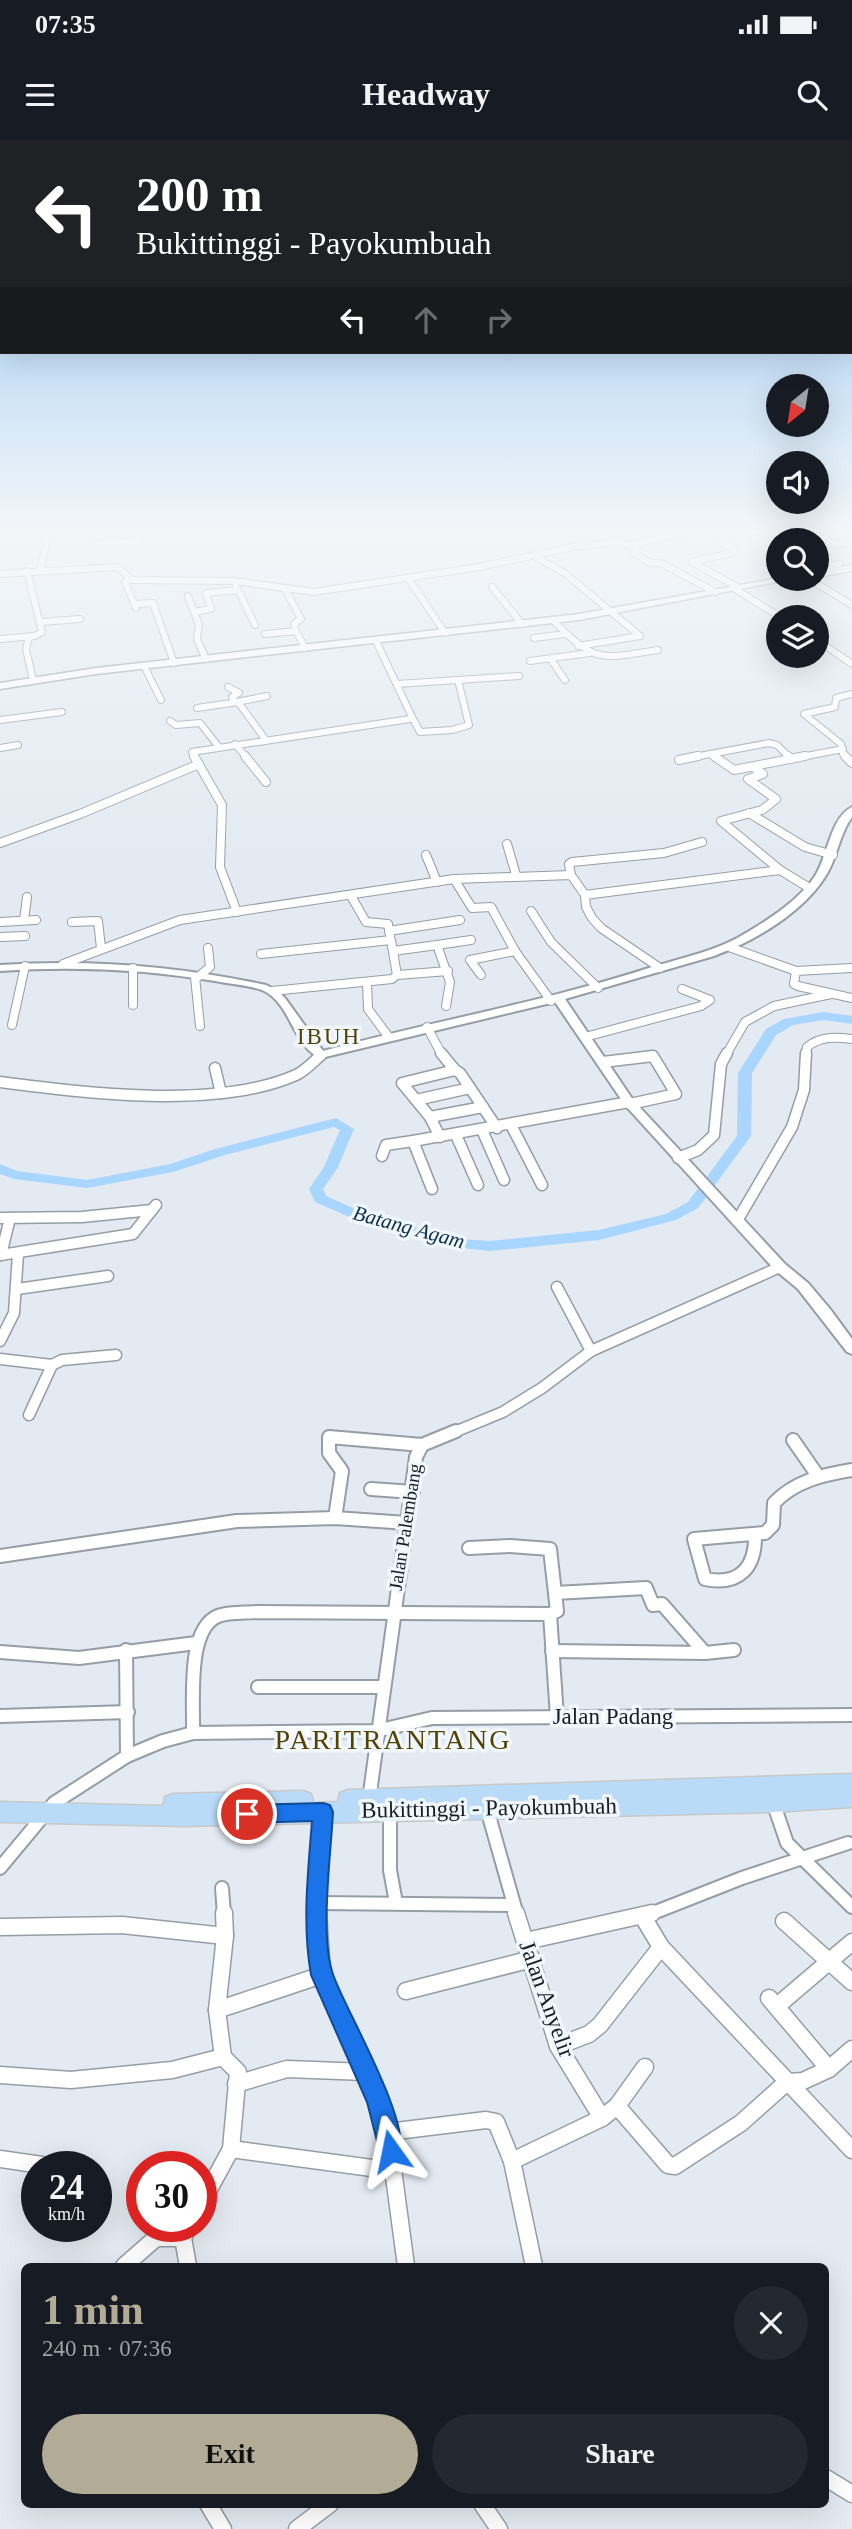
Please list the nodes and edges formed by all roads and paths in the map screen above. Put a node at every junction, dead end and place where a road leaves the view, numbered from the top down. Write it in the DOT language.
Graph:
graph roads {
  1 [pos="165,636"];
  2 [pos="197,636"];
  3 [pos="299,636"];
  4 [pos="415,636"];
  5 [pos="546,636"];
  6 [pos="568,636"];
  7 [pos="638,636"];
  8 [pos="29,637"];
  9 [pos="534,638"];
  10 [pos="0,639"];
  11 [pos="625,639"];
  12 [pos="376,641"];
  13 [pos="578,646"];
  14 [pos="305,648"];
  15 [pos="829,648"];
  16 [pos="658,650"];
  17 [pos="590,653"];
  18 [pos="639,653"];
  19 [pos="550,658"];
  20 [pos="205,659"];
  21 [pos="530,661"];
  22 [pos="174,663"];
  23 [pos="852,664"];
  24 [pos="144,666"];
  25 [pos="519,676"];
  26 [pos="33,680"];
  27 [pos="458,680"];
  28 [pos="565,680"];
  29 [pos="397,684"];
  30 [pos="0,686"];
  31 [pos="229,687"];
  32 [pos="852,694"];
  33 [pos="267,696"];
  34 [pos="160,700"];
  35 [pos="236,702"];
  36 [pos="197,708"];
  37 [pos="62,712"];
  38 [pos="412,717"];
  39 [pos="0,720"];
  40 [pos="170,721"];
  41 [pos="265,739"];
  42 [pos="235,744"];
  43 [pos="18,745"];
  44 [pos="219,747"];
  45 [pos="0,748"];
  46 [pos="843,750"];
  47 [pos="710,754"];
  48 [pos="791,759"];
  49 [pos="679,760"];
  50 [pos="852,763"];
  51 [pos="199,764"];
  52 [pos="753,767"];
  53 [pos="266,782"];
  54 [pos="852,810"];
  55 [pos="749,813"];
  56 [pos="702,842"];
  57 [pos="0,843"];
  58 [pos="507,844"];
  59 [pos="426,855"];
  60 [pos="833,855"];
  61 [pos="780,870"];
  62 [pos="516,874"];
  63 [pos="571,875"];
  64 [pos="454,879"];
  65 [pos="437,882"];
  66 [pos="811,888"];
  67 [pos="585,895"];
  68 [pos="351,896"];
  69 [pos="27,897"];
  70 [pos="531,911"];
  71 [pos="237,912"];
  72 [pos="24,920"];
  73 [pos="36,920"];
  74 [pos="460,920"];
  75 [pos="0,922"];
  76 [pos="72,922"];
  77 [pos="26,936"];
  78 [pos="390,936"];
  79 [pos="0,937"];
  80 [pos="471,940"];
  81 [pos="437,945"];
  82 [pos="729,947"];
  83 [pos="101,948"];
  84 [pos="208,948"];
  85 [pos="393,951"];
  86 [pos="515,951"];
  87 [pos="261,954"];
  88 [pos="64,964"];
  89 [pos="25,966"];
  90 [pos="0,968"];
  91 [pos="133,968"];
  92 [pos="660,968"];
  93 [pos="852,968"];
  94 [pos="448,971"];
  95 [pos="796,971"];
  96 [pos="397,975"];
  97 [pos="481,975"];
  98 [pos="197,977"];
  99 [pos="367,982"];
  100 [pos="598,988"];
  101 [pos="682,989"];
  102 [pos="272,991"];
  103 [pos="831,993"];
  104 [pos="852,998"];
  105 [pos="555,1000"];
  106 [pos="134,1004"];
  107 [pos="446,1006"];
  108 [pos="12,1025"];
  109 [pos="200,1027"];
  110 [pos="427,1027"];
  111 [pos="388,1036"];
  112 [pos="585,1037"];
  113 [pos="852,1039"];
  114 [pos="321,1055"];
  115 [pos="603,1062"];
  116 [pos="215,1069"];
  117 [pos="455,1070"];
  118 [pos="0,1082"];
  119 [pos="470,1088"];
  120 [pos="221,1093"];
  121 [pos="416,1100"];
  122 [pos="630,1103"];
  123 [pos="483,1107"];
  124 [pos="430,1117"];
  125 [pos="512,1125"];
  126 [pos="497,1128"];
  127 [pos="482,1130"];
  128 [pos="456,1135"];
  129 [pos="440,1138"];
  130 [pos="414,1141"];
  131 [pos="382,1156"];
  132 [pos="678,1158"];
  133 [pos="504,1180"];
  134 [pos="478,1185"];
  135 [pos="542,1185"];
  136 [pos="432,1189"];
  137 [pos="82,1217"];
  138 [pos="5,1218"];
  139 [pos="737,1221"];
  140 [pos="85,1241"];
  141 [pos="18,1254"];
  142 [pos="0,1255"];
  143 [pos="780,1267"];
  144 [pos="108,1276"];
  145 [pos="557,1287"];
  146 [pos="17,1289"];
  147 [pos="847,1333"];
  148 [pos="0,1341"];
  149 [pos="852,1349"];
  150 [pos="591,1351"];
  151 [pos="116,1355"];
  152 [pos="0,1359"];
  153 [pos="51,1365"];
  154 [pos="29,1415"];
  155 [pos="793,1440"];
  156 [pos="422,1445"];
  157 [pos="852,1470"];
  158 [pos="818,1476"];
  159 [pos="371,1489"];
  160 [pos="413,1492"];
  161 [pos="335,1518"];
  162 [pos="407,1523"];
  163 [pos="755,1534"];
  164 [pos="469,1548"];
  165 [pos="0,1556"];
  166 [pos="555,1593"];
  167 [pos="391,1614"];
  168 [pos="550,1614"];
  169 [pos="196,1643"];
  170 [pos="126,1650"];
  171 [pos="734,1650"];
  172 [pos="552,1651"];
  173 [pos="0,1652"];
  174 [pos="705,1653"];
  175 [pos="258,1686"];
  176 [pos="384,1687"];
  177 [pos="128,1712"];
  178 [pos="852,1715"];
  179 [pos="0,1716"];
  180 [pos="557,1717"];
  181 [pos="376,1731"];
  182 [pos="193,1733"];
  183 [pos="127,1756"];
  184 [pos="852,1784"];
  185 [pos="852,1797"];
  186 [pos="369,1800"];
  187 [pos="531,1800"];
  188 [pos="0,1802"];
  189 [pos="773,1802"];
  190 [pos="49,1808"];
  191 [pos="487,1809"];
  192 [pos="0,1812"];
  193 [pos="323,1812"];
  194 [pos="390,1812"];
  195 [pos="848,1843"];
  196 [pos="804,1857"];
  197 [pos="0,1868"];
  198 [pos="222,1888"];
  199 [pos="317,1903"];
  200 [pos="396,1903"];
  201 [pos="513,1905"];
  202 [pos="852,1907"];
  203 [pos="643,1917"];
  204 [pos="784,1921"];
  205 [pos="0,1927"];
  206 [pos="225,1936"];
  207 [pos="526,1941"];
  208 [pos="852,1942"];
  209 [pos="661,1947"];
  210 [pos="532,1959"];
  211 [pos="829,1961"];
  212 [pos="322,1975"];
  213 [pos="852,1982"];
  214 [pos="407,1991"];
  215 [pos="217,2010"];
  216 [pos="558,2046"];
  217 [pos="852,2049"];
  218 [pos="223,2057"];
  219 [pos="645,2067"];
  220 [pos="829,2069"];
  221 [pos="365,2071"];
  222 [pos="0,2075"];
  223 [pos="787,2082"];
  224 [pos="236,2084"];
  225 [pos="617,2106"];
  226 [pos="601,2118"];
  227 [pos="388,2132"];
  228 [pos="231,2149"];
  229 [pos="852,2150"];
  230 [pos="0,2159"];
  231 [pos="512,2161"];
  232 [pos="21,2162"];
  233 [pos="394,2171"];
  234 [pos="217,2175"];
  235 [pos="150,2242"];
  236 [pos="186,2242"];
  237 [pos="127,2263"];
  238 [pos="187,2263"];
  239 [pos="406,2263"];
  240 [pos="533,2263"];
  241 [pos="829,2480"];
  242 [pos="852,2494"];
  243 [pos="210,2508"];
  244 [pos="325,2508"];
  245 [pos="485,2508"];
  246 [pos="223,2529"];
  247 [pos="297,2529"];
  248 [pos="499,2529"];
  1 -- 22 [label="street"];
  2 -- 20 [label="street"];
  3 -- 14 [label="street"];
  4 -- 12 [label="main road"];
  5 -- 9 [label="street"];
  6 -- 13 [label="street"];
  7 -- 11 [label="street"];
  8 -- 10 [label="street"];
  8 -- 26 [label="street"];
  11 -- 13 [label="street"];
  11 -- 18 [label="street"];
  12 -- 14 [label="main road"];
  12 -- 29 [label="street"];
  13 -- 17 [label="street"];
  14 -- 20 [label="main road"];
  15 -- 23 [label="street"];
  16 -- 18 [label="street"];
  17 -- 18 [label="street"];
  17 -- 19 [label="street"];
  19 -- 21 [label="street"];
  19 -- 28 [label="street"];
  20 -- 22 [label="main road"];
  22 -- 24 [label="main road"];
  24 -- 26 [label="main road"];
  24 -- 34 [label="street"];
  25 -- 27 [label="street"];
  26 -- 30 [label="main road"];
  27 -- 29 [label="street"];
  27 -- 38 [label="street"];
  29 -- 38 [label="street"];
  31 -- 35 [label="street"];
  32 -- 46 [label="street"];
  33 -- 35 [label="street"];
  35 -- 36 [label="street"];
  35 -- 41 [label="street"];
  37 -- 39 [label="street"];
  38 -- 41 [label="street"];
  40 -- 44 [label="street"];
  41 -- 42 [label="street"];
  42 -- 44 [label="street"];
  42 -- 53 [label="street"];
  43 -- 45 [label="street"];
  44 -- 51 [label="street"];
  46 -- 48 [label="street"];
  46 -- 50 [label="street"];
  47 -- 48 [label="street"];
  47 -- 49 [label="street"];
  47 -- 52 [label="street"];
  48 -- 52 [label="street"];
  51 -- 57 [label="street"];
  51 -- 71 [label="street"];
  52 -- 55 [label="street"];
  54 -- 60 [label="street"];
  55 -- 60 [label="street"];
  55 -- 61 [label="street"];
  56 -- 63 [label="street"];
  58 -- 62 [label="street"];
  59 -- 65 [label="street"];
  60 -- 66 [label="street"];
  61 -- 66 [label="street"];
  61 -- 67 [label="street"];
  62 -- 63 [label="street"];
  62 -- 64 [label="street"];
  63 -- 67 [label="street"];
  64 -- 65 [label="street"];
  64 -- 86 [label="street"];
  65 -- 68 [label="street"];
  66 -- 82 [label="street"];
  67 -- 92 [label="street"];
  68 -- 71 [label="street"];
  68 -- 78 [label="street"];
  69 -- 72 [label="street"];
  70 -- 100 [label="street"];
  71 -- 83 [label="street"];
  72 -- 73 [label="street"];
  72 -- 75 [label="street"];
  74 -- 78 [label="street"];
  76 -- 83 [label="street"];
  77 -- 79 [label="street"];
  78 -- 85 [label="street"];
  78 -- 87 [label="street"];
  80 -- 81 [label="street"];
  81 -- 85 [label="street"];
  81 -- 94 [label="street"];
  82 -- 92 [label="street"];
  82 -- 95 [label="street"];
  83 -- 88 [label="street"];
  84 -- 98 [label="street"];
  85 -- 96 [label="street"];
  86 -- 97 [label="street"];
  86 -- 105 [label="street"];
  88 -- 89 [label="street"];
  88 -- 91 [label="street"];
  89 -- 90 [label="street"];
  89 -- 108 [label="street"];
  91 -- 98 [label="street"];
  91 -- 106 [label="street"];
  92 -- 100 [label="street"];
  93 -- 95 [label="street"];
  94 -- 96 [label="street"];
  94 -- 107 [label="street"];
  95 -- 103 [label="street"];
  96 -- 99 [label="street"];
  98 -- 102 [label="street"];
  98 -- 109 [label="street"];
  99 -- 102 [label="street"];
  99 -- 111 [label="street"];
  100 -- 105 [label="street"];
  101 -- 112 [label="street"];
  102 -- 114 [label="street"];
  103 -- 104 [label="street"];
  103 -- 132 [label="street"];
  105 -- 110 [label="street"];
  105 -- 112 [label="street"];
  110 -- 111 [label="street"];
  110 -- 117 [label="street"];
  111 -- 114 [label="street"];
  112 -- 115 [label="street"];
  113 -- 139 [label="street"];
  114 -- 120 [label="street"];
  115 -- 122 [label="street"];
  115 -- 122 [label="street"];
  116 -- 120 [label="street"];
  117 -- 119 [label="street"];
  117 -- 121 [label="street"];
  118 -- 120 [label="street"];
  119 -- 121 [label="street"];
  119 -- 123 [label="street"];
  121 -- 124 [label="street"];
  122 -- 125 [label="street"];
  122 -- 132 [label="street"];
  123 -- 124 [label="street"];
  123 -- 126 [label="street"];
  124 -- 129 [label="street"];
  125 -- 126 [label="street"];
  125 -- 135 [label="street"];
  126 -- 127 [label="street"];
  127 -- 128 [label="street"];
  127 -- 133 [label="street"];
  128 -- 129 [label="street"];
  128 -- 134 [label="street"];
  129 -- 130 [label="street"];
  130 -- 131 [label="street"];
  130 -- 136 [label="street"];
  132 -- 139 [label="street"];
  137 -- 138 [label="street"];
  137 -- 140 [label="street"];
  137 -- 140 [label="street"];
  138 -- 142 [label="street"];
  139 -- 143 [label="street"];
  140 -- 141 [label="street"];
  141 -- 142 [label="street"];
  141 -- 146 [label="street"];
  143 -- 147 [label="street"];
  143 -- 150 [label="street, Jalan Palembang"];
  144 -- 146 [label="street"];
  145 -- 150 [label="street"];
  146 -- 148 [label="street"];
  147 -- 149 [label="street"];
  150 -- 156 [label="street, Jalan Palembang"];
  151 -- 153 [label="street"];
  152 -- 153 [label="street"];
  153 -- 154 [label="street"];
  155 -- 158 [label="street"];
  156 -- 160 [label="street, Jalan Palembang"];
  156 -- 161 [label="street"];
  157 -- 158 [label="street"];
  158 -- 163 [label="street"];
  159 -- 160 [label="street"];
  160 -- 162 [label="street, Jalan Palembang"];
  161 -- 162 [label="street"];
  161 -- 165 [label="street"];
  162 -- 167 [label="street, Jalan Palembang"];
  163 -- 163 [label="street"];
  164 -- 166 [label="street"];
  166 -- 168 [label="street"];
  166 -- 174 [label="street"];
  167 -- 168 [label="street"];
  167 -- 169 [label="street"];
  167 -- 176 [label="street, Jalan Palembang"];
  168 -- 172 [label="street"];
  169 -- 170 [label="street"];
  169 -- 182 [label="street"];
  170 -- 173 [label="street"];
  170 -- 177 [label="street"];
  171 -- 174 [label="street"];
  172 -- 174 [label="street"];
  172 -- 180 [label="street"];
  175 -- 176 [label="street"];
  176 -- 181 [label="street, Jalan Palembang"];
  177 -- 179 [label="street"];
  177 -- 183 [label="street"];
  178 -- 180 [label="street, Jalan Padang"];
  180 -- 181 [label="street, Jalan Padang"];
  181 -- 182 [label="street, Jalan Padang"];
  181 -- 186 [label="street, Jalan Palembang"];
  182 -- 183 [label="street, Jalan Padang"];
  183 -- 190 [label="street, Jalan Padang"];
  184 -- 187 [label="highway, Bukittinggi - Payokumbuah"];
  185 -- 189 [label="highway, Bukittinggi - Payokumbuah"];
  186 -- 187 [label="highway, Bukittinggi - Payokumbuah"];
  186 -- 190 [label="highway, Bukittinggi - Payokumbuah"];
  187 -- 189 [label="highway, Bukittinggi - Payokumbuah"];
  187 -- 191 [label="highway, Bukittinggi - Payokumbuah"];
  188 -- 190 [label="highway, Bukittinggi - Payokumbuah"];
  189 -- 196 [label="street"];
  190 -- 192 [label="highway, Bukittinggi - Payokumbuah"];
  190 -- 193 [label="highway, Bukittinggi - Payokumbuah"];
  190 -- 197 [label="street, Jalan Padang"];
  191 -- 194 [label="highway, Bukittinggi - Payokumbuah"];
  191 -- 201 [label="street, Jalan Anyelir"];
  193 -- 194 [label="highway, Bukittinggi - Payokumbuah"];
  193 -- 199 [label="street"];
  194 -- 200 [label="street"];
  195 -- 196 [label="street"];
  196 -- 202 [label="street"];
  196 -- 203 [label="street"];
  198 -- 206 [label="street"];
  199 -- 200 [label="street"];
  199 -- 212 [label="street"];
  200 -- 201 [label="street"];
  201 -- 207 [label="street, Jalan Anyelir"];
  203 -- 207 [label="street"];
  203 -- 209 [label="street"];
  204 -- 211 [label="street"];
  205 -- 206 [label="street"];
  206 -- 215 [label="street"];
  207 -- 210 [label="street, Jalan Anyelir"];
  208 -- 211 [label="street"];
  209 -- 216 [label="street"];
  209 -- 223 [label="street"];
  210 -- 214 [label="street"];
  210 -- 216 [label="street, Jalan Anyelir"];
  211 -- 213 [label="street"];
  211 -- 220 [label="street"];
  212 -- 215 [label="street"];
  212 -- 221 [label="street"];
  215 -- 218 [label="street"];
  216 -- 226 [label="street, Jalan Anyelir"];
  217 -- 220 [label="street"];
  218 -- 222 [label="street"];
  218 -- 224 [label="street"];
  219 -- 225 [label="street"];
  220 -- 223 [label="street"];
  221 -- 224 [label="street"];
  221 -- 227 [label="street"];
  223 -- 225 [label="street"];
  223 -- 229 [label="street"];
  224 -- 228 [label="street"];
  225 -- 226 [label="street"];
  226 -- 231 [label="street"];
  227 -- 231 [label="street"];
  227 -- 233 [label="street"];
  228 -- 233 [label="street"];
  228 -- 234 [label="street"];
  230 -- 232 [label="street"];
  231 -- 240 [label="street"];
  233 -- 239 [label="street"];
  235 -- 237 [label="street"];
  236 -- 238 [label="street"];
  241 -- 242 [label="street"];
  243 -- 246 [label="street"];
  244 -- 247 [label="street"];
  245 -- 248 [label="street"];
}
